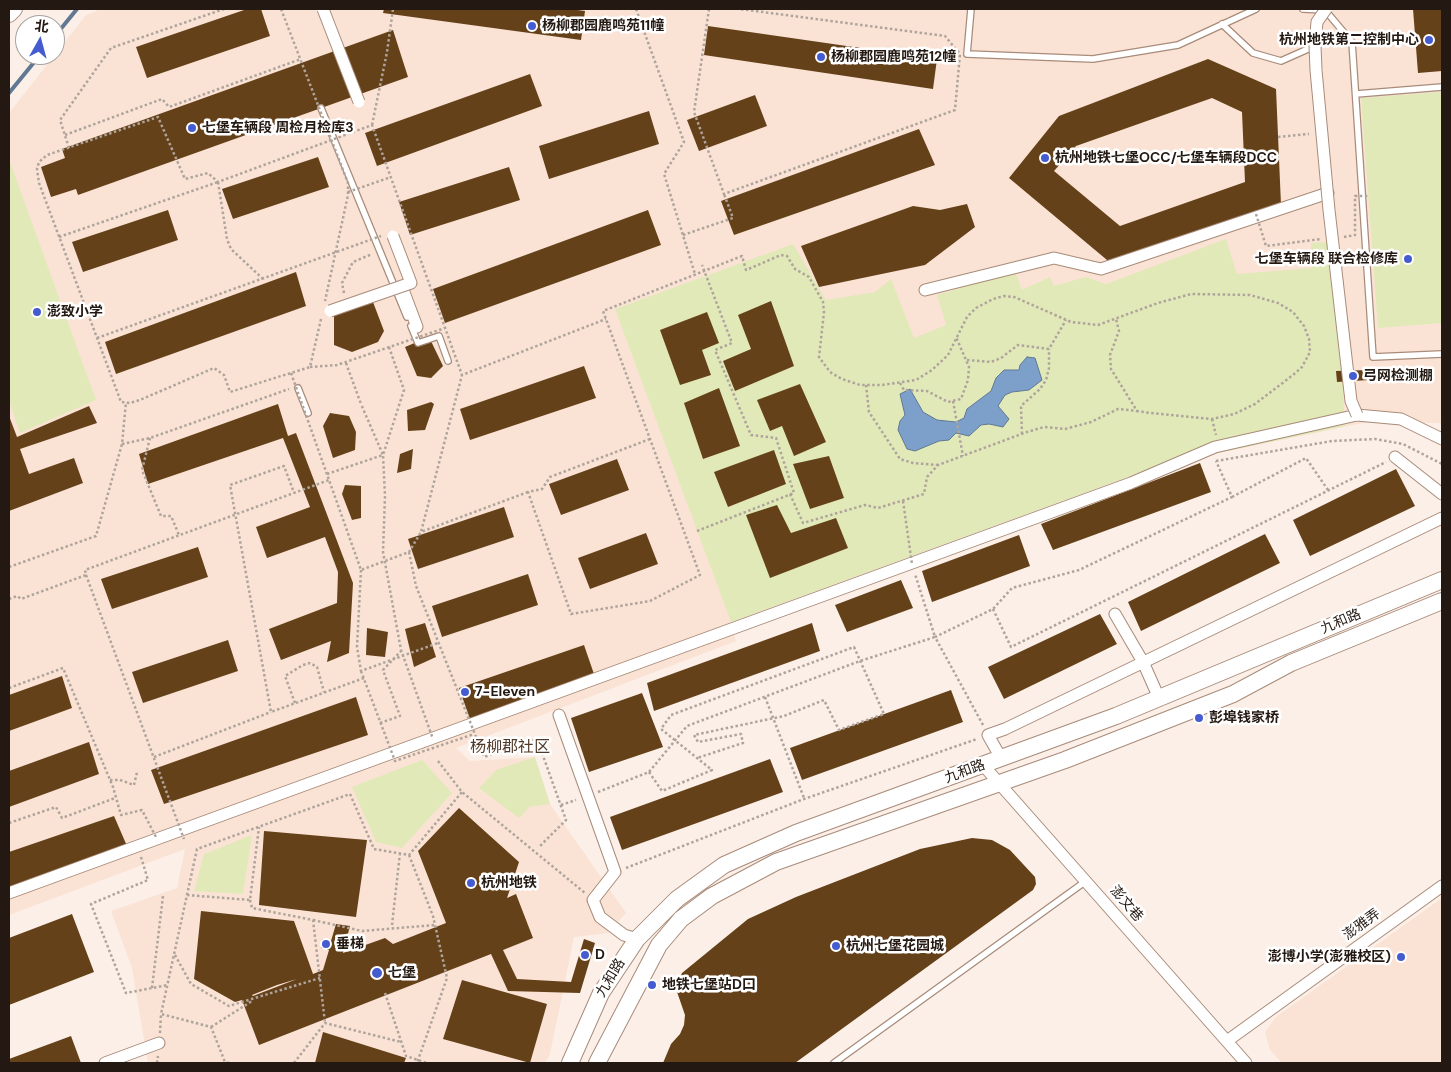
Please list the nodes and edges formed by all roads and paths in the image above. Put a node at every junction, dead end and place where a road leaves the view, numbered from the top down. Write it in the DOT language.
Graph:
graph roads {
  1 [pos="14,9"];
  2 [pos="224,9"];
  3 [pos="280,9"];
  4 [pos="323,9"];
  5 [pos="393,9"];
  6 [pos="636,9"];
  7 [pos="709,9"];
  8 [pos="740,9"];
  9 [pos="971,9"];
  10 [pos="1256,9"];
  11 [pos="1303,9"];
  12 [pos="1325,9"];
  13 [pos="9,14"];
  14 [pos="1222,24"];
  15 [pos="1344,32"];
  16 [pos="301,59"];
  17 [pos="1442,87"];
  18 [pos="1356,94"];
  19 [pos="359,102"];
  20 [pos="321,108"];
  21 [pos="372,125"];
  22 [pos="1322,133"];
  23 [pos="65,135"];
  24 [pos="1278,137"];
  25 [pos="332,140"];
  26 [pos="69,148"];
  27 [pos="391,177"];
  28 [pos="218,182"];
  29 [pos="348,192"];
  30 [pos="1328,193"];
  31 [pos="724,194"];
  32 [pos="1368,196"];
  33 [pos="1256,214"];
  34 [pos="408,226"];
  35 [pos="392,233"];
  36 [pos="683,235"];
  37 [pos="59,237"];
  38 [pos="1336,238"];
  39 [pos="1326,239"];
  40 [pos="370,240"];
  41 [pos="335,253"];
  42 [pos="702,265"];
  43 [pos="704,270"];
  44 [pos="695,274"];
  45 [pos="263,279"];
  46 [pos="402,286"];
  47 [pos="925,290"];
  48 [pos="346,305"];
  49 [pos="325,310"];
  50 [pos="606,319"];
  51 [pos="1116,319"];
  52 [pos="1066,320"];
  53 [pos="418,327"];
  54 [pos="445,328"];
  55 [pos="956,337"];
  56 [pos="97,338"];
  57 [pos="389,348"];
  58 [pos="1049,349"];
  59 [pos="1442,354"];
  60 [pos="967,360"];
  61 [pos="448,361"];
  62 [pos="346,362"];
  63 [pos="310,366"];
  64 [pos="292,372"];
  65 [pos="462,375"];
  66 [pos="900,383"];
  67 [pos="866,385"];
  68 [pos="297,387"];
  69 [pos="953,400"];
  70 [pos="126,402"];
  71 [pos="1137,410"];
  72 [pos="308,413"];
  73 [pos="1357,415"];
  74 [pos="1212,419"];
  75 [pos="1022,434"];
  76 [pos="150,438"];
  77 [pos="650,439"];
  78 [pos="1442,439"];
  79 [pos="122,444"];
  80 [pos="1218,446"];
  81 [pos="383,455"];
  82 [pos="963,456"];
  83 [pos="1395,457"];
  84 [pos="1216,461"];
  85 [pos="1208,463"];
  86 [pos="1442,464"];
  87 [pos="938,465"];
  88 [pos="327,474"];
  89 [pos="329,480"];
  90 [pos="293,490"];
  91 [pos="1328,490"];
  92 [pos="528,492"];
  93 [pos="790,494"];
  94 [pos="1442,494"];
  95 [pos="1232,497"];
  96 [pos="903,501"];
  97 [pos="235,514"];
  98 [pos="1442,518"];
  99 [pos="697,531"];
  100 [pos="421,532"];
  101 [pos="179,535"];
  102 [pos="409,552"];
  103 [pos="912,564"];
  104 [pos="9,567"];
  105 [pos="361,570"];
  106 [pos="86,575"];
  107 [pos="1442,580"];
  108 [pos="9,598"];
  109 [pos="1442,601"];
  110 [pos="993,608"];
  111 [pos="1115,614"];
  112 [pos="935,637"];
  113 [pos="438,643"];
  114 [pos="401,650"];
  115 [pos="1143,662"];
  116 [pos="361,671"];
  117 [pos="364,678"];
  118 [pos="9,688"];
  119 [pos="324,692"];
  120 [pos="765,697"];
  121 [pos="1159,698"];
  122 [pos="295,703"];
  123 [pos="271,712"];
  124 [pos="559,715"];
  125 [pos="774,719"];
  126 [pos="380,723"];
  127 [pos="473,729"];
  128 [pos="988,735"];
  129 [pos="433,739"];
  130 [pos="392,754"];
  131 [pos="154,757"];
  132 [pos="697,758"];
  133 [pos="1001,758"];
  134 [pos="438,761"];
  135 [pos="983,765"];
  136 [pos="137,772"];
  137 [pos="649,772"];
  138 [pos="110,780"];
  139 [pos="999,783"];
  140 [pos="462,792"];
  141 [pos="588,796"];
  142 [pos="115,798"];
  143 [pos="804,799"];
  144 [pos="561,805"];
  145 [pos="9,822"];
  146 [pos="259,827"];
  147 [pos="183,835"];
  148 [pos="157,839"];
  149 [pos="539,848"];
  150 [pos="400,853"];
  151 [pos="140,855"];
  152 [pos="409,855"];
  153 [pos="615,872"];
  154 [pos="1086,881"];
  155 [pos="1442,886"];
  156 [pos="9,893"];
  157 [pos="163,896"];
  158 [pos="187,896"];
  159 [pos="250,900"];
  160 [pos="593,900"];
  161 [pos="313,920"];
  162 [pos="392,925"];
  163 [pos="435,925"];
  164 [pos="637,939"];
  165 [pos="174,953"];
  166 [pos="320,978"];
  167 [pos="168,984"];
  168 [pos="152,988"];
  169 [pos="385,993"];
  170 [pos="255,999"];
  171 [pos="325,1023"];
  172 [pos="212,1027"];
  173 [pos="1227,1041"];
  174 [pos="401,1042"];
  175 [pos="159,1043"];
  176 [pos="418,1062"];
  177 [pos="105,1063"];
  178 [pos="227,1063"];
  179 [pos="294,1063"];
  180 [pos="427,1063"];
  181 [pos="570,1063"];
  182 [pos="597,1063"];
  183 [pos="834,1063"];
  184 [pos="1246,1063"];
  1 -- 13 [label="street"];
  2 -- 23 [label="path, bridge"];
  3 -- 16 [label="path, bridge"];
  4 -- 19 [label="street, bridge"];
  5 -- 21 [label="path, bridge"];
  6 -- 36 [label="path, bridge"];
  7 -- 31 [label="path, bridge"];
  8 -- 31 [label="path, bridge"];
  9 -- 14 [label="lane"];
  10 -- 14 [label="lane"];
  11 -- 12 [label="lane"];
  12 -- 15 [label="lane"];
  12 -- 22 [label="street, bridge"];
  14 -- 15 [label="lane"];
  15 -- 18 [label="lane"];
  16 -- 23 [label="path, bridge"];
  16 -- 25 [label="path, bridge"];
  17 -- 18 [label="lane"];
  18 -- 59 [label="lane"];
  20 -- 61 [label="lane"];
  21 -- 25 [label="path, bridge"];
  21 -- 27 [label="path, bridge"];
  22 -- 24 [label="path"];
  22 -- 30 [label="street, bridge"];
  23 -- 26 [label="path, bridge"];
  25 -- 28 [label="path, bridge"];
  25 -- 29 [label="path, bridge"];
  26 -- 28 [label="path, bridge"];
  26 -- 37 [label="path, bridge"];
  27 -- 29 [label="path, bridge"];
  27 -- 34 [label="path, bridge"];
  28 -- 37 [label="path, bridge"];
  28 -- 45 [label="path"];
  29 -- 41 [label="path, bridge"];
  30 -- 47 [label="street"];
  30 -- 73 [label="street, bridge"];
  31 -- 36 [label="path"];
  32 -- 38 [label="path, bridge"];
  33 -- 39 [label="path, bridge"];
  34 -- 35 [label="path"];
  34 -- 54 [label="path, bridge"];
  35 -- 40 [label="path, bridge"];
  35 -- 46 [label="street, bridge"];
  36 -- 44 [label="path, bridge"];
  37 -- 56 [label="path, bridge"];
  40 -- 41 [label="path, bridge"];
  40 -- 48 [label="path"];
  41 -- 45 [label="path, bridge"];
  41 -- 49 [label="path, bridge"];
  42 -- 43 [label="path, bridge"];
  43 -- 44 [label="path, bridge"];
  43 -- 67 [label="path, bridge"];
  43 -- 93 [label="path"];
  44 -- 50 [label="path, bridge"];
  45 -- 56 [label="path, bridge"];
  46 -- 48 [label="street, bridge"];
  46 -- 53 [label="street"];
  48 -- 49 [label="street, bridge"];
  49 -- 63 [label="path, bridge"];
  50 -- 65 [label="path, bridge"];
  50 -- 77 [label="path, bridge"];
  51 -- 52 [label="path, bridge"];
  51 -- 71 [label="path, bridge"];
  51 -- 74 [label="path, bridge"];
  52 -- 55 [label="path, bridge"];
  52 -- 58 [label="path, bridge"];
  54 -- 57 [label="path, bridge"];
  54 -- 65 [label="path, bridge"];
  55 -- 60 [label="path"];
  55 -- 66 [label="path, bridge"];
  56 -- 70 [label="path, bridge"];
  57 -- 62 [label="path, bridge"];
  57 -- 81 [label="path, bridge"];
  58 -- 60 [label="path, bridge"];
  58 -- 75 [label="path"];
  60 -- 69 [label="path"];
  62 -- 63 [label="path, bridge"];
  62 -- 81 [label="path, bridge"];
  63 -- 64 [label="path, bridge"];
  64 -- 68 [label="path, bridge"];
  64 -- 70 [label="path, bridge"];
  65 -- 100 [label="path, bridge"];
  66 -- 67 [label="path, bridge"];
  66 -- 69 [label="path"];
  67 -- 87 [label="path"];
  68 -- 72 [label="lane"];
  68 -- 76 [label="path"];
  68 -- 88 [label="path, bridge"];
  69 -- 82 [label="path"];
  70 -- 79 [label="path, bridge"];
  71 -- 74 [label="path, bridge"];
  71 -- 75 [label="path"];
  73 -- 78 [label="street"];
  73 -- 80 [label="street"];
  74 -- 80 [label="path"];
  75 -- 82 [label="path"];
  76 -- 79 [label="path"];
  76 -- 101 [label="path, bridge"];
  77 -- 92 [label="path, bridge"];
  77 -- 92 [label="path, bridge"];
  79 -- 104 [label="path, bridge"];
  80 -- 103 [label="street"];
  81 -- 88 [label="path"];
  81 -- 114 [label="path, bridge"];
  82 -- 87 [label="path"];
  83 -- 91 [label="path"];
  83 -- 94 [label="street"];
  84 -- 85 [label="path"];
  84 -- 86 [label="path"];
  84 -- 95 [label="path"];
  87 -- 96 [label="path"];
  88 -- 89 [label="path, bridge"];
  89 -- 97 [label="path, bridge"];
  89 -- 105 [label="path, bridge"];
  90 -- 97 [label="path"];
  91 -- 95 [label="path"];
  91 -- 110 [label="path"];
  92 -- 100 [label="path, bridge"];
  93 -- 96 [label="path"];
  93 -- 99 [label="path"];
  95 -- 110 [label="path"];
  96 -- 103 [label="path, bridge"];
  97 -- 101 [label="path, bridge"];
  97 -- 123 [label="path"];
  98 -- 115 [label="street"];
  100 -- 102 [label="path, bridge"];
  101 -- 106 [label="path, bridge"];
  102 -- 105 [label="path, bridge"];
  102 -- 113 [label="path, bridge"];
  103 -- 112 [label="path"];
  103 -- 127 [label="street"];
  105 -- 116 [label="path, bridge"];
  106 -- 108 [label="path, bridge"];
  106 -- 131 [label="path, bridge"];
  107 -- 121 [label="street, 九和路"];
  109 -- 139 [label="street, 九和路"];
  110 -- 112 [label="path"];
  111 -- 115 [label="street"];
  112 -- 120 [label="path"];
  112 -- 128 [label="path"];
  113 -- 116 [label="path, bridge"];
  113 -- 127 [label="path, bridge"];
  114 -- 126 [label="path, bridge"];
  114 -- 129 [label="path, bridge"];
  115 -- 121 [label="street"];
  115 -- 128 [label="street"];
  116 -- 117 [label="path, bridge"];
  117 -- 119 [label="path"];
  117 -- 126 [label="path, bridge"];
  118 -- 138 [label="path, bridge"];
  119 -- 122 [label="path"];
  119 -- 122 [label="path"];
  120 -- 125 [label="path"];
  120 -- 137 [label="path"];
  121 -- 133 [label="street, 九和路"];
  122 -- 123 [label="path"];
  123 -- 131 [label="path"];
  124 -- 141 [label="street"];
  125 -- 132 [label="path, bridge"];
  125 -- 132 [label="path, bridge"];
  125 -- 143 [label="path"];
  126 -- 130 [label="path, bridge"];
  127 -- 129 [label="street"];
  127 -- 130 [label="path, bridge"];
  127 -- 144 [label="path, bridge"];
  128 -- 133 [label="street"];
  128 -- 143 [label="path"];
  129 -- 130 [label="street"];
  130 -- 147 [label="street"];
  131 -- 147 [label="path, bridge"];
  132 -- 137 [label="path, bridge"];
  133 -- 135 [label="street, 九和路"];
  134 -- 140 [label="path"];
  135 -- 139 [label="street, 澎文巷"];
  135 -- 164 [label="street, 九和路"];
  136 -- 138 [label="path"];
  137 -- 141 [label="path"];
  138 -- 142 [label="path, bridge"];
  139 -- 154 [label="street, 澎文巷"];
  139 -- 182 [label="street, 九和路"];
  140 -- 152 [label="path"];
  140 -- 160 [label="path"];
  141 -- 144 [label="path"];
  141 -- 153 [label="street"];
  142 -- 145 [label="path"];
  142 -- 148 [label="path, bridge"];
  143 -- 153 [label="path"];
  144 -- 149 [label="path"];
  146 -- 150 [label="path"];
  146 -- 158 [label="path"];
  146 -- 159 [label="path"];
  147 -- 148 [label="street"];
  148 -- 156 [label="street"];
  150 -- 152 [label="path"];
  150 -- 162 [label="path"];
  151 -- 168 [label="path"];
  152 -- 163 [label="path"];
  153 -- 160 [label="street"];
  154 -- 173 [label="street, 澎文巷"];
  154 -- 183 [label="lane"];
  155 -- 173 [label="street, 澎雅弄"];
  157 -- 168 [label="path"];
  158 -- 159 [label="path"];
  158 -- 165 [label="path"];
  159 -- 161 [label="path"];
  160 -- 164 [label="street"];
  161 -- 163 [label="path"];
  161 -- 166 [label="path"];
  163 -- 176 [label="path"];
  164 -- 181 [label="street, 九和路"];
  165 -- 167 [label="path"];
  165 -- 170 [label="path"];
  166 -- 170 [label="path"];
  166 -- 171 [label="path"];
  167 -- 168 [label="path"];
  167 -- 172 [label="path"];
  169 -- 174 [label="path"];
  170 -- 172 [label="path"];
  171 -- 174 [label="path"];
  171 -- 179 [label="path"];
  172 -- 178 [label="path"];
  173 -- 184 [label="street, 澎文巷"];
  174 -- 176 [label="path"];
  175 -- 177 [label="street"];
  176 -- 180 [label="path"];
}
